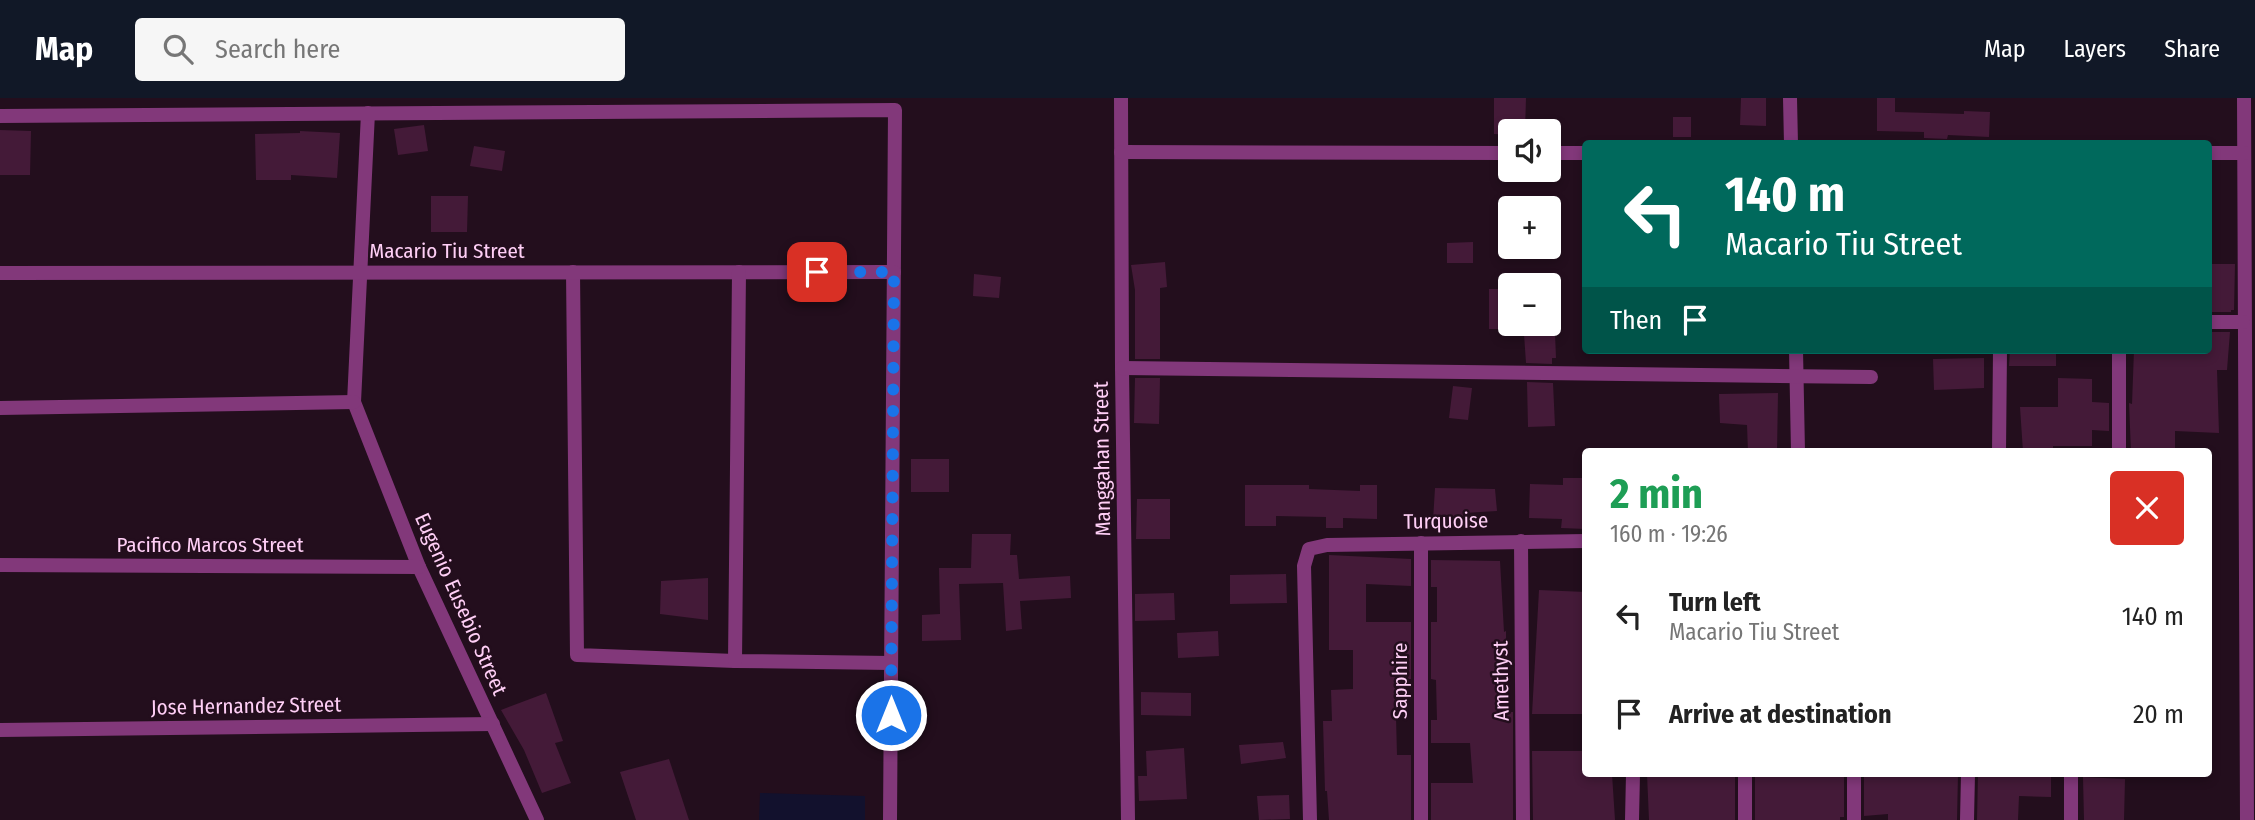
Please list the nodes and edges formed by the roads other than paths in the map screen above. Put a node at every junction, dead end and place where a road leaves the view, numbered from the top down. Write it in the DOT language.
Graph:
graph roads {
  1 [pos="1121,98"];
  2 [pos="1790,98"];
  3 [pos="2244,98"];
  4 [pos="368,113"];
  5 [pos="0,116"];
  6 [pos="1791,140"];
  7 [pos="1121,152"];
  8 [pos="1498,153"];
  9 [pos="1561,153"];
  10 [pos="1582,153"];
  11 [pos="2212,153"];
  12 [pos="2244,153"];
  13 [pos="362,272"];
  14 [pos="573,272"];
  15 [pos="739,272"];
  16 [pos="894,272"];
  17 [pos="0,273"];
  18 [pos="2212,322"];
  19 [pos="2243,322"];
  20 [pos="1796,354"];
  21 [pos="2000,354"];
  22 [pos="2119,354"];
  23 [pos="1122,369"];
  24 [pos="1797,376"];
  25 [pos="1871,377"];
  26 [pos="354,402"];
  27 [pos="0,408"];
  28 [pos="1798,448"];
  29 [pos="2000,448"];
  30 [pos="2119,448"];
  31 [pos="1521,541"];
  32 [pos="1582,541"];
  33 [pos="1421,543"];
  34 [pos="0,565"];
  35 [pos="419,567"];
  36 [pos="735,661"];
  37 [pos="891,663"];
  38 [pos="493,724"];
  39 [pos="0,730"];
  40 [pos="1633,777"];
  41 [pos="1745,777"];
  42 [pos="1854,777"];
  43 [pos="1968,777"];
  44 [pos="2071,777"];
  45 [pos="537,820"];
  46 [pos="890,820"];
  47 [pos="1128,820"];
  48 [pos="1310,820"];
  49 [pos="1421,820"];
  50 [pos="1523,820"];
  51 [pos="1632,820"];
  52 [pos="1745,820"];
  53 [pos="1854,820"];
  54 [pos="1967,820"];
  55 [pos="2071,820"];
  56 [pos="2247,820"];
  1 -- 7 [label="street, Manggahan Street"];
  2 -- 6 [label="street"];
  3 -- 12 [label="street"];
  4 -- 5 [label="street"];
  4 -- 13 [label="street, Eugenio Eusebio Street"];
  4 -- 16 [label="street"];
  7 -- 8 [label="street"];
  7 -- 23 [label="street, Manggahan Street"];
  9 -- 10 [label="street"];
  11 -- 12 [label="street"];
  12 -- 19 [label="street"];
  13 -- 14 [label="street, Macario Tiu Street"];
  13 -- 17 [label="street, Macario Tiu Street"];
  13 -- 26 [label="street, Eugenio Eusebio Street"];
  14 -- 15 [label="street, Macario Tiu Street"];
  14 -- 36 [label="street"];
  15 -- 16 [label="street, Macario Tiu Street"];
  15 -- 36 [label="street"];
  16 -- 37 [label="street"];
  18 -- 19 [label="street"];
  19 -- 56 [label="street"];
  20 -- 24 [label="street"];
  21 -- 29 [label="street"];
  22 -- 30 [label="street"];
  23 -- 24 [label="street"];
  23 -- 47 [label="street, Manggahan Street"];
  24 -- 25 [label="street"];
  24 -- 28 [label="street"];
  26 -- 27 [label="street"];
  26 -- 35 [label="street, Eugenio Eusebio Street"];
  31 -- 32 [label="street, Turquoise"];
  31 -- 33 [label="street, Turquoise"];
  31 -- 50 [label="street, Amethyst"];
  33 -- 48 [label="street, Turquoise"];
  33 -- 49 [label="street, Sapphire"];
  34 -- 35 [label="street, Pacifico Marcos Street"];
  35 -- 38 [label="street, Eugenio Eusebio Street"];
  36 -- 37 [label="street"];
  37 -- 46 [label="street"];
  38 -- 39 [label="street, Jose Hernandez Street"];
  38 -- 45 [label="street, Eugenio Eusebio Street"];
  40 -- 51 [label="street"];
  41 -- 52 [label="street"];
  42 -- 53 [label="street"];
  43 -- 54 [label="street"];
  44 -- 55 [label="street"];
}
